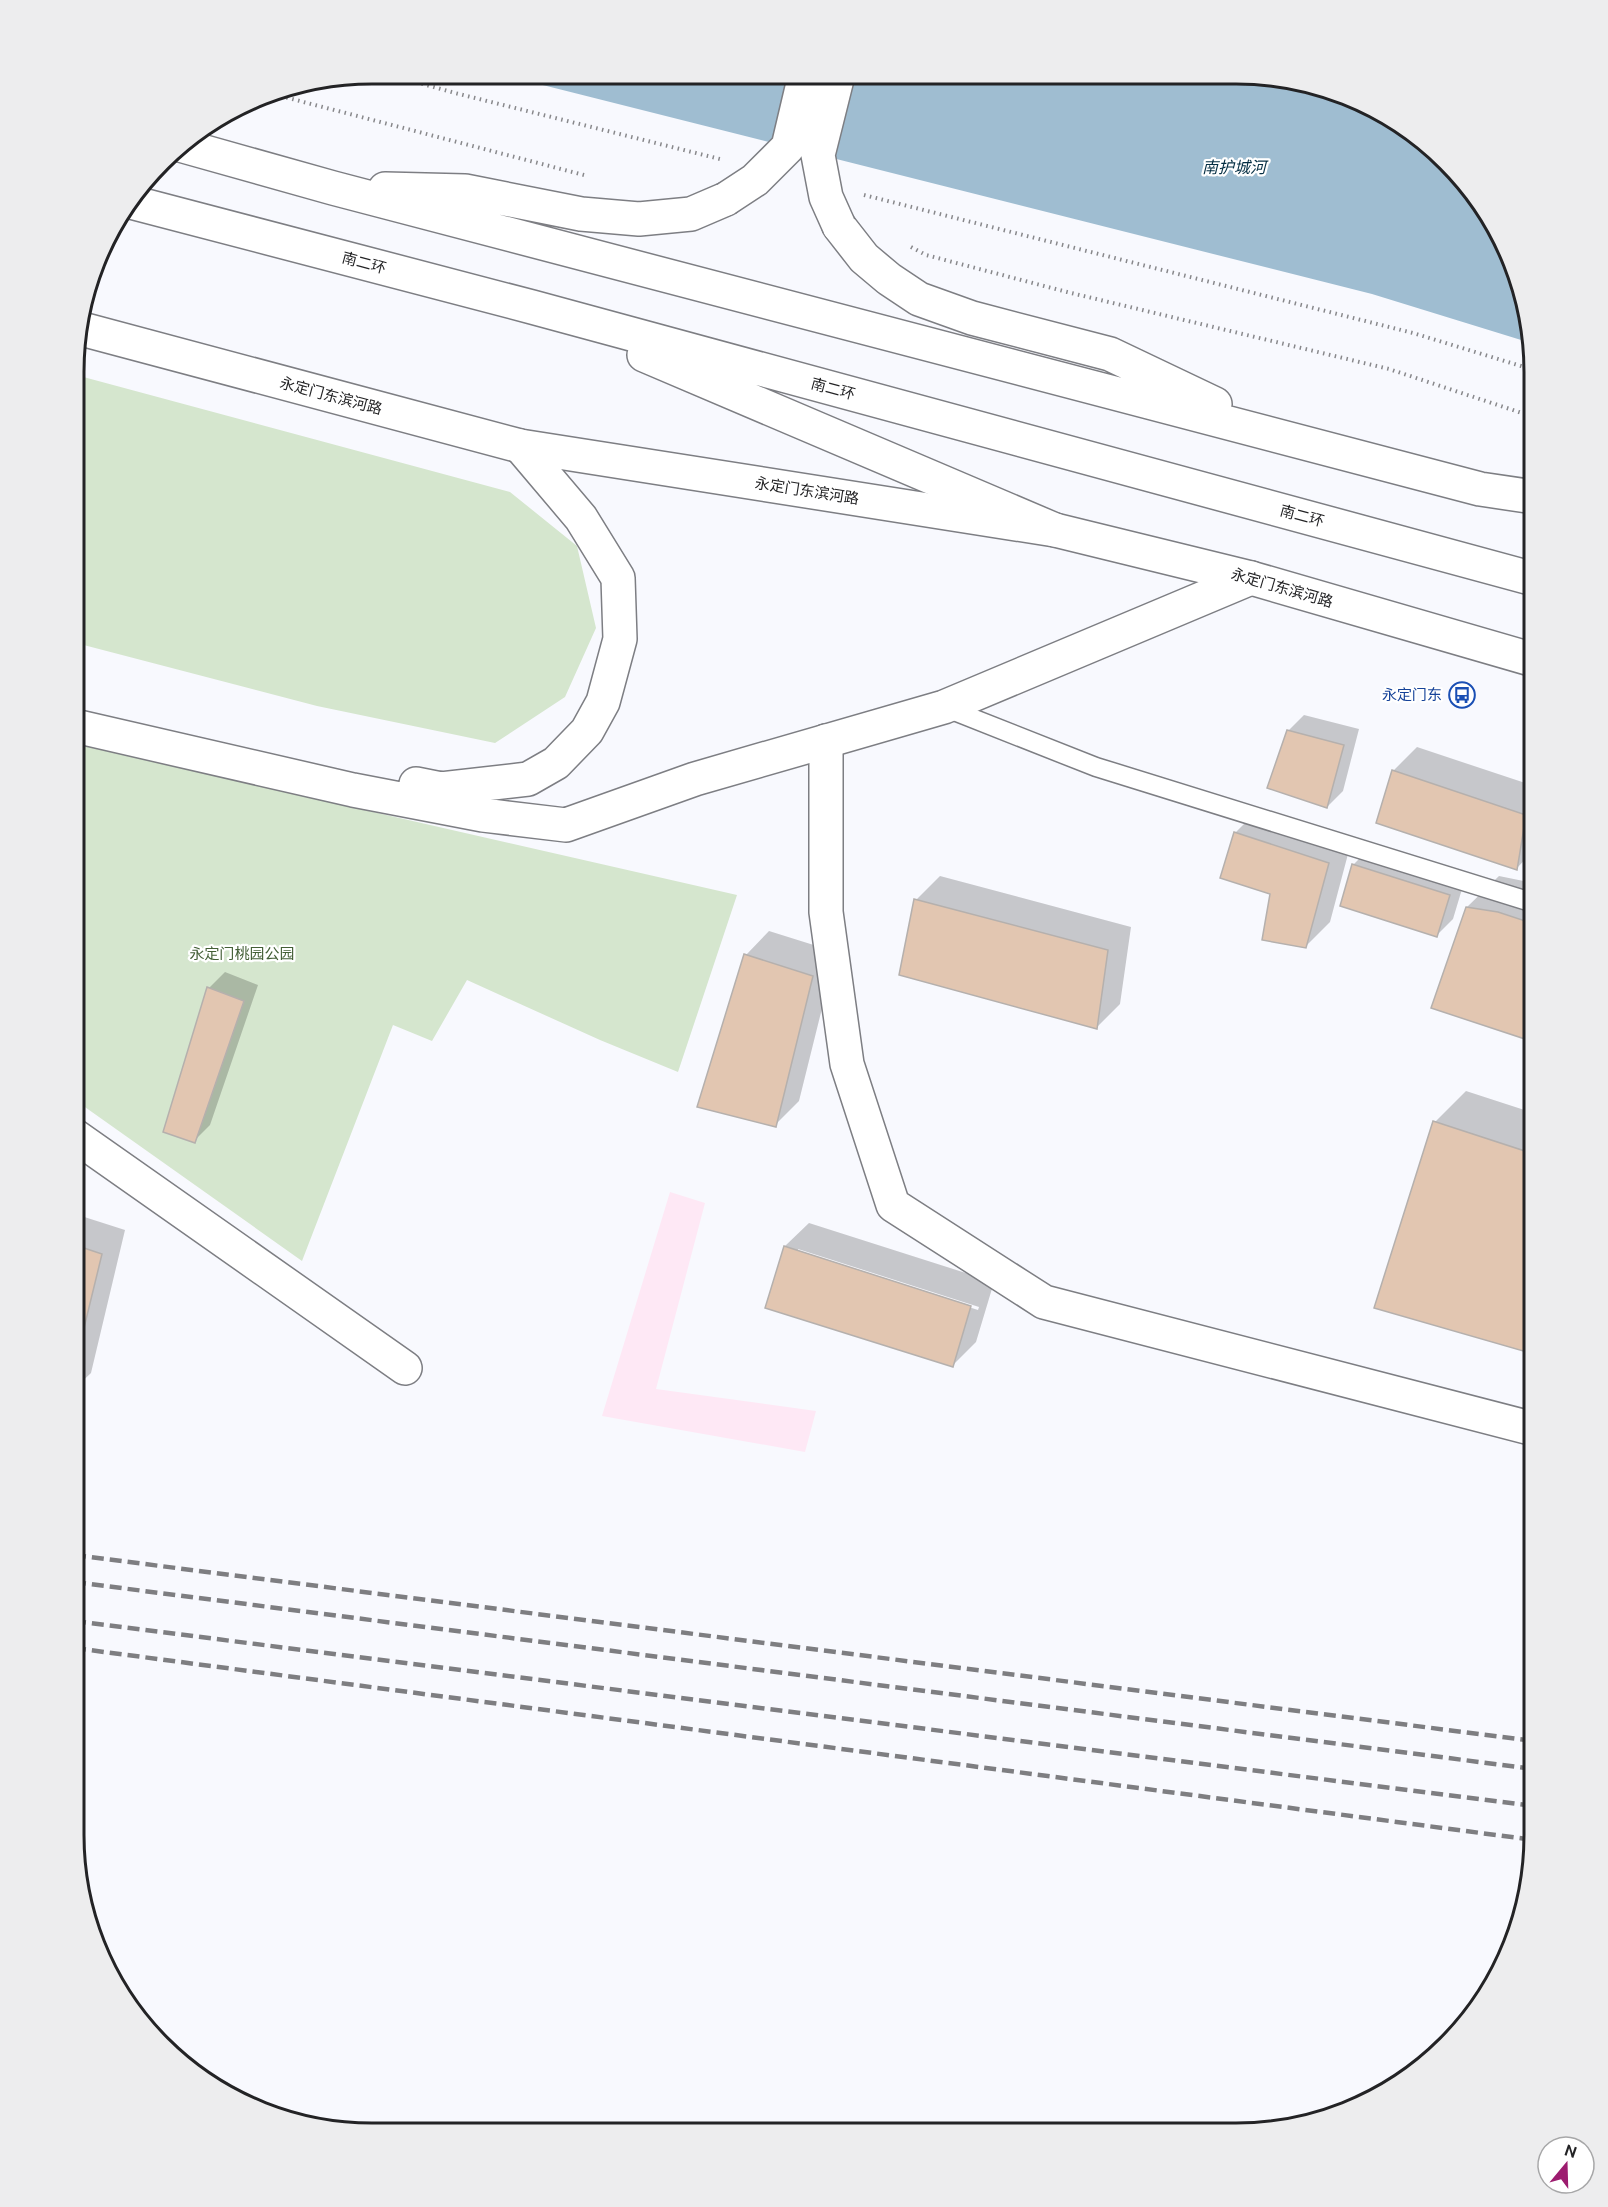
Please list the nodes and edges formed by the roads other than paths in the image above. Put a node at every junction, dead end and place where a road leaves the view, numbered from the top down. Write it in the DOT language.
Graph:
graph roads {
  1 [pos="803,84"];
  2 [pos="836,84"];
  3 [pos="191,148"];
  4 [pos="333,188"];
  5 [pos="139,204"];
  6 [pos="532,307"];
  7 [pos="87,330"];
  8 [pos="1285,437"];
  9 [pos="520,446"];
  10 [pos="1524,496"];
  11 [pos="1055,530"];
  12 [pos="1524,576"];
  13 [pos="1251,578"];
  14 [pos="1524,657"];
  15 [pos="84,705"];
  16 [pos="944,707"];
  17 [pos="84,728"];
  18 [pos="826,741"];
  19 [pos="1524,900"];
  20 [pos="84,1143"];
  21 [pos="405,1368"];
  22 [pos="1524,1426"];
  1 -- 4 [label="main road, bridge"];
  2 -- 8 [label="main road, bridge"];
  3 -- 4 [label="main road"];
  4 -- 8 [label="main road"];
  5 -- 6 [label="main road, 南二环"];
  6 -- 11 [label="main road"];
  6 -- 12 [label="main road, 南二环"];
  7 -- 9 [label="main road, 永定门东滨河路"];
  8 -- 10 [label="main road"];
  9 -- 11 [label="main road, 永定门东滨河路"];
  9 -- 15 [label="main road"];
  11 -- 13 [label="main road, 永定门东滨河路"];
  13 -- 14 [label="main road, 永定门东滨河路"];
  13 -- 16 [label="main road"];
  16 -- 18 [label="main road"];
  16 -- 19 [label="lane"];
  17 -- 18 [label="main road"];
  18 -- 22 [label="main road"];
  20 -- 21 [label="main road"];
}
